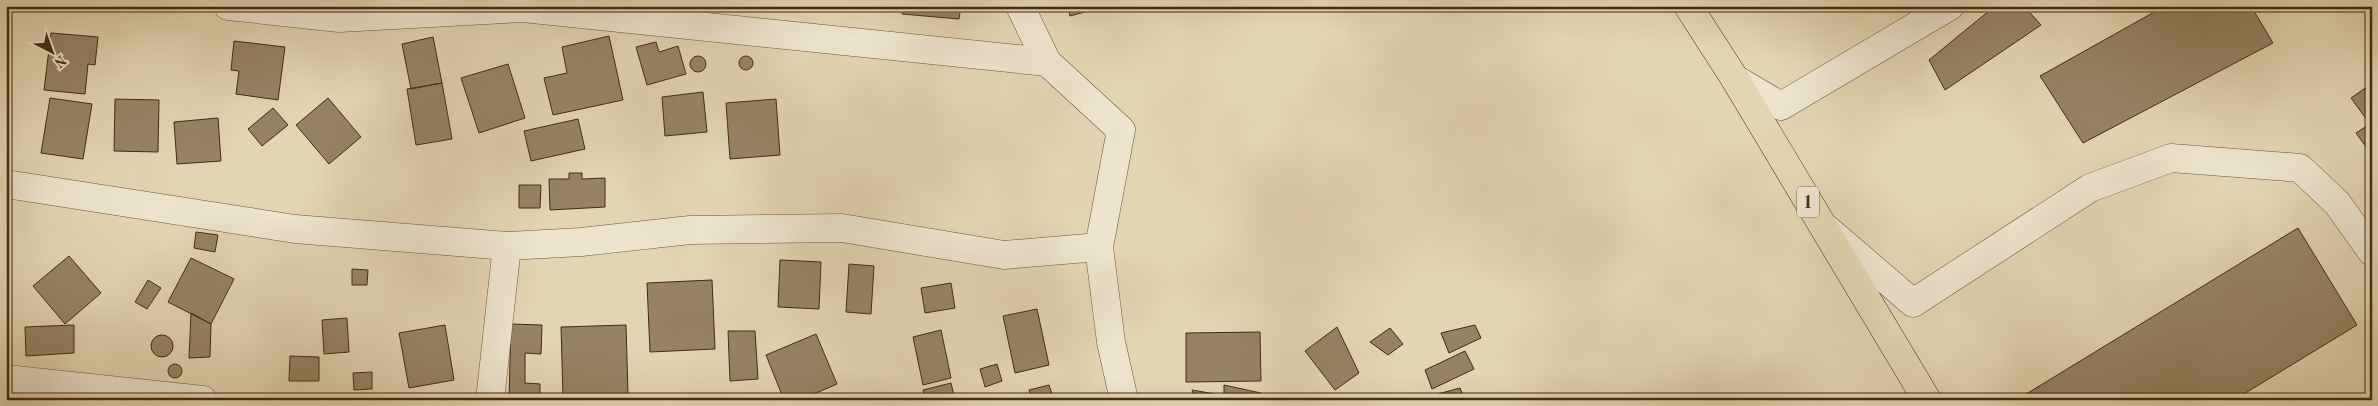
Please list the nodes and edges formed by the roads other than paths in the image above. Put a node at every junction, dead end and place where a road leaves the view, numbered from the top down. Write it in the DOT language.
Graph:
graph roads {
  1 [pos="228,6"];
  2 [pos="1020,6"];
  3 [pos="1688,6"];
  4 [pos="1950,6"];
  5 [pos="1047,62"];
  6 [pos="1735,79"];
  7 [pos="6,184"];
  8 [pos="1821,223"];
  9 [pos="507,246"];
  10 [pos="1099,247"];
  11 [pos="2372,252"];
  12 [pos="6,379"];
  13 [pos="203,400"];
  14 [pos="490,400"];
  15 [pos="1124,400"];
  16 [pos="1927,400"];
  1 -- 5 [label="street"];
  2 -- 5 [label="street"];
  3 -- 6 [label="highway, 1"];
  4 -- 6 [label="street"];
  5 -- 10 [label="street"];
  6 -- 8 [label="highway, 1"];
  7 -- 9 [label="street"];
  8 -- 11 [label="street"];
  8 -- 16 [label="highway, 1"];
  9 -- 10 [label="street"];
  9 -- 14 [label="street"];
  10 -- 15 [label="street"];
  12 -- 13 [label="street"];
}
